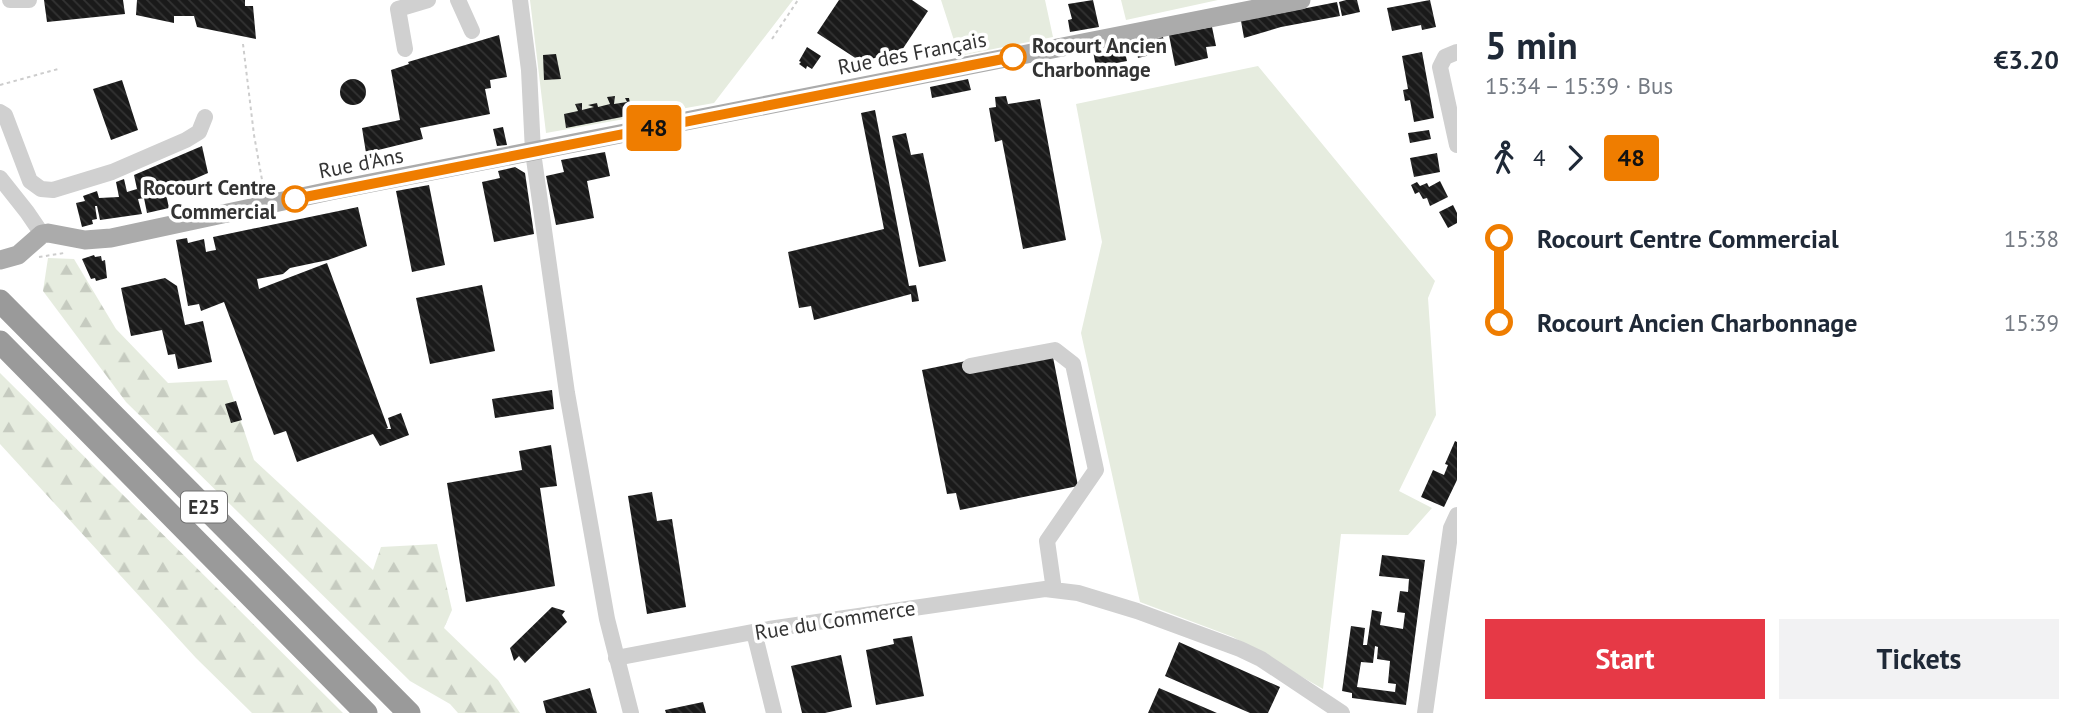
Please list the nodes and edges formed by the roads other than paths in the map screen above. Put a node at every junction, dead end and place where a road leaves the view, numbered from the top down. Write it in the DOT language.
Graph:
graph roads {
  1 [pos="10,0"];
  2 [pos="29,0"];
  3 [pos="428,0"];
  4 [pos="458,0"];
  5 [pos="520,0"];
  6 [pos="1301,0"];
  7 [pos="472,32"];
  8 [pos="405,49"];
  9 [pos="1457,52"];
  10 [pos="0,112"];
  11 [pos="205,117"];
  12 [pos="1457,145"];
  13 [pos="533,152"];
  14 [pos="0,178"];
  15 [pos="41,234"];
  16 [pos="0,260"];
  17 [pos="0,301"];
  18 [pos="0,342"];
  19 [pos="970,366"];
  20 [pos="1457,515"];
  21 [pos="1054,590"];
  22 [pos="754,632"];
  23 [pos="616,658"];
  24 [pos="366,713"];
  25 [pos="409,713"];
  26 [pos="631,713"];
  27 [pos="774,713"];
  28 [pos="1342,713"];
  29 [pos="1425,713"];
  1 -- 2 [label="street"];
  3 -- 8 [label="street"];
  4 -- 7 [label="street"];
  5 -- 13 [label="street"];
  6 -- 13 [label="main road, Rue des Français"];
  9 -- 12 [label="street"];
  10 -- 11 [label="street"];
  13 -- 15 [label="main road, Rue d'Ans"];
  13 -- 23 [label="street"];
  14 -- 15 [label="street"];
  15 -- 16 [label="main road"];
  17 -- 25 [label="highway, E25"];
  18 -- 24 [label="highway, E25"];
  19 -- 21 [label="street"];
  20 -- 29 [label="street"];
  21 -- 22 [label="street, Rue du Commerce"];
  21 -- 28 [label="street, Rue du Commerce"];
  22 -- 23 [label="street, Rue du Commerce"];
  22 -- 27 [label="street"];
  23 -- 26 [label="street"];
}
